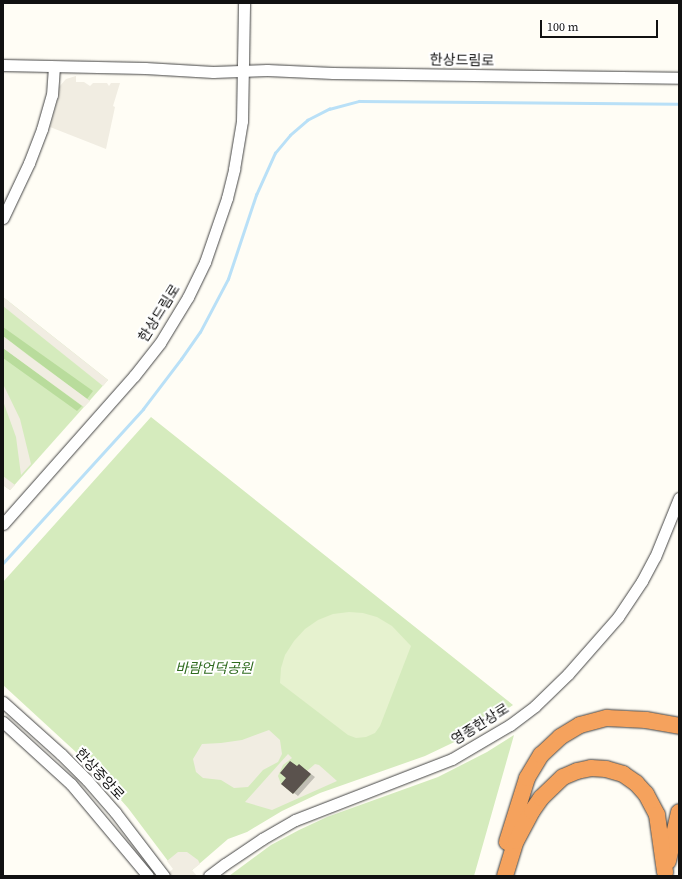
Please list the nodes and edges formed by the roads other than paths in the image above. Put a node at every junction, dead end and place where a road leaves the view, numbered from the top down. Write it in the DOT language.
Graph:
graph roads {
  1 [pos="244,3"];
  2 [pos="3,66"];
  3 [pos="54,67"];
  4 [pos="244,71"];
  5 [pos="679,78"];
  6 [pos="3,218"];
  7 [pos="679,498"];
  8 [pos="3,524"];
  9 [pos="3,702"];
  10 [pos="3,722"];
  11 [pos="679,726"];
  12 [pos="679,812"];
  13 [pos="664,874"];
  14 [pos="148,876"];
  15 [pos="164,876"];
  16 [pos="210,876"];
  17 [pos="497,876"];
  18 [pos="505,876"];
  1 -- 4 [label="street, 한상드림로"];
  2 -- 3 [label="street, 한상드림로"];
  3 -- 4 [label="street, 한상드림로"];
  3 -- 6 [label="street"];
  4 -- 5 [label="street, 한상드림로"];
  4 -- 8 [label="street, 한상드림로"];
  7 -- 16 [label="street, 영종한상로"];
  9 -- 15 [label="street, 한상중앙로"];
  10 -- 14 [label="street, 한상중앙로"];
  11 -- 17 [label="highway"];
  12 -- 13 [label="highway"];
  13 -- 18 [label="highway"];
}
